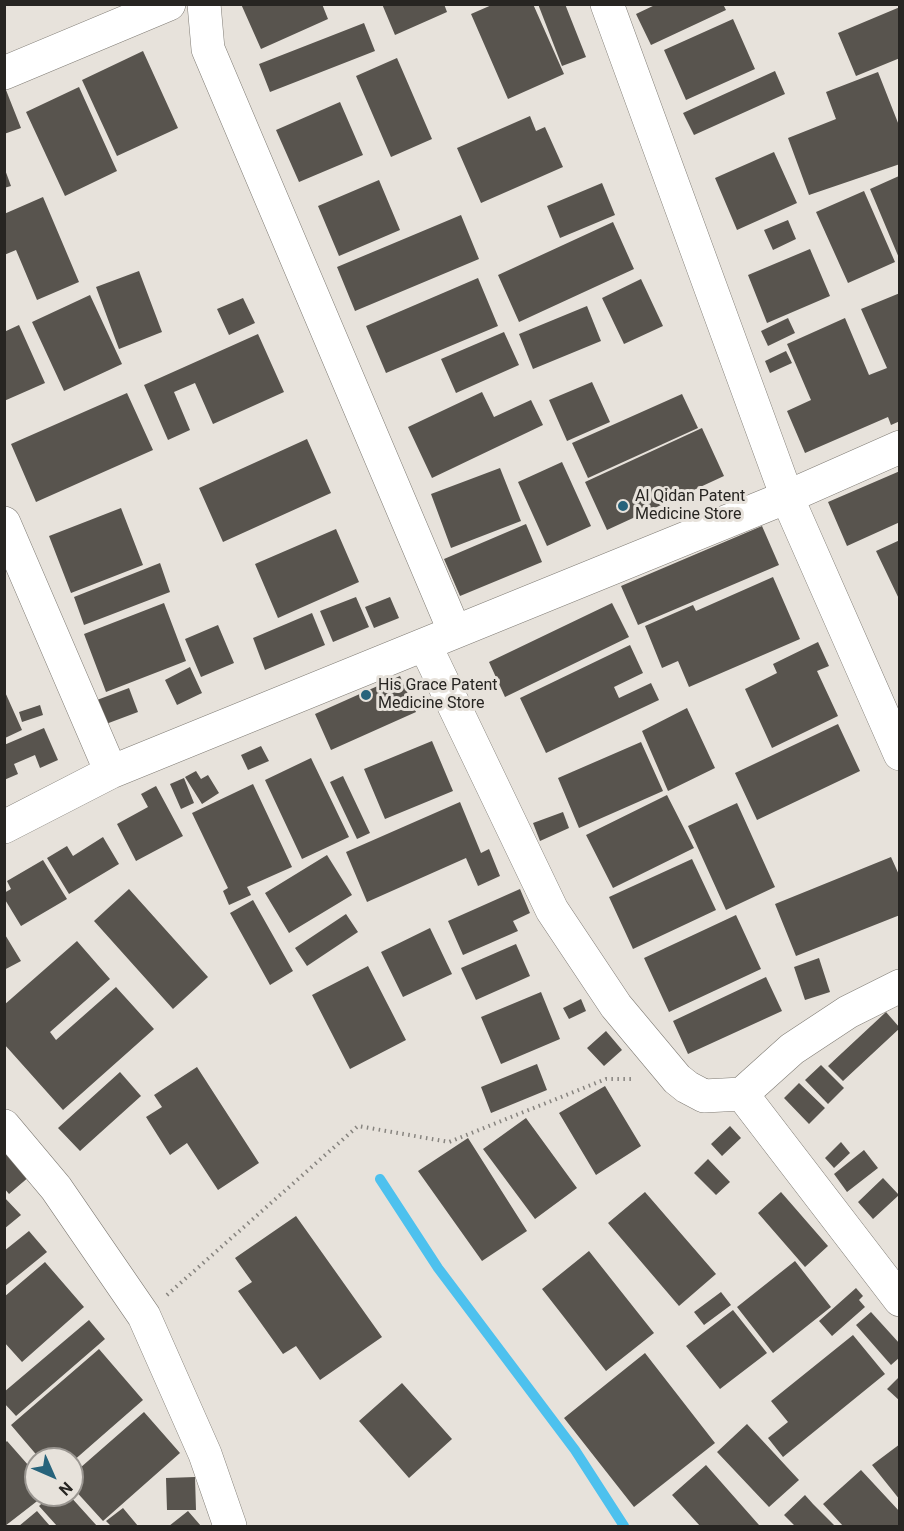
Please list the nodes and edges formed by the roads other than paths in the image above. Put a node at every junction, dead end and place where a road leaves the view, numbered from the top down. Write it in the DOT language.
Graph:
graph roads {
  1 [pos="169,4"];
  2 [pos="204,4"];
  3 [pos="607,4"];
  4 [pos="4,73"];
  5 [pos="900,447"];
  6 [pos="787,497"];
  7 [pos="4,523"];
  8 [pos="454,630"];
  9 [pos="425,645"];
  10 [pos="900,754"];
  11 [pos="111,772"];
  12 [pos="4,827"];
  13 [pos="900,986"];
  14 [pos="742,1094"];
  15 [pos="4,1126"];
  16 [pos="900,1300"];
  17 [pos="230,1527"];
  1 -- 4 [label="street"];
  2 -- 8 [label="street"];
  3 -- 6 [label="street"];
  5 -- 6 [label="street"];
  6 -- 8 [label="street"];
  6 -- 10 [label="street"];
  7 -- 11 [label="street"];
  8 -- 9 [label="street"];
  9 -- 11 [label="street"];
  9 -- 14 [label="street"];
  11 -- 12 [label="street"];
  13 -- 14 [label="street"];
  14 -- 16 [label="street"];
  15 -- 17 [label="street"];
}
